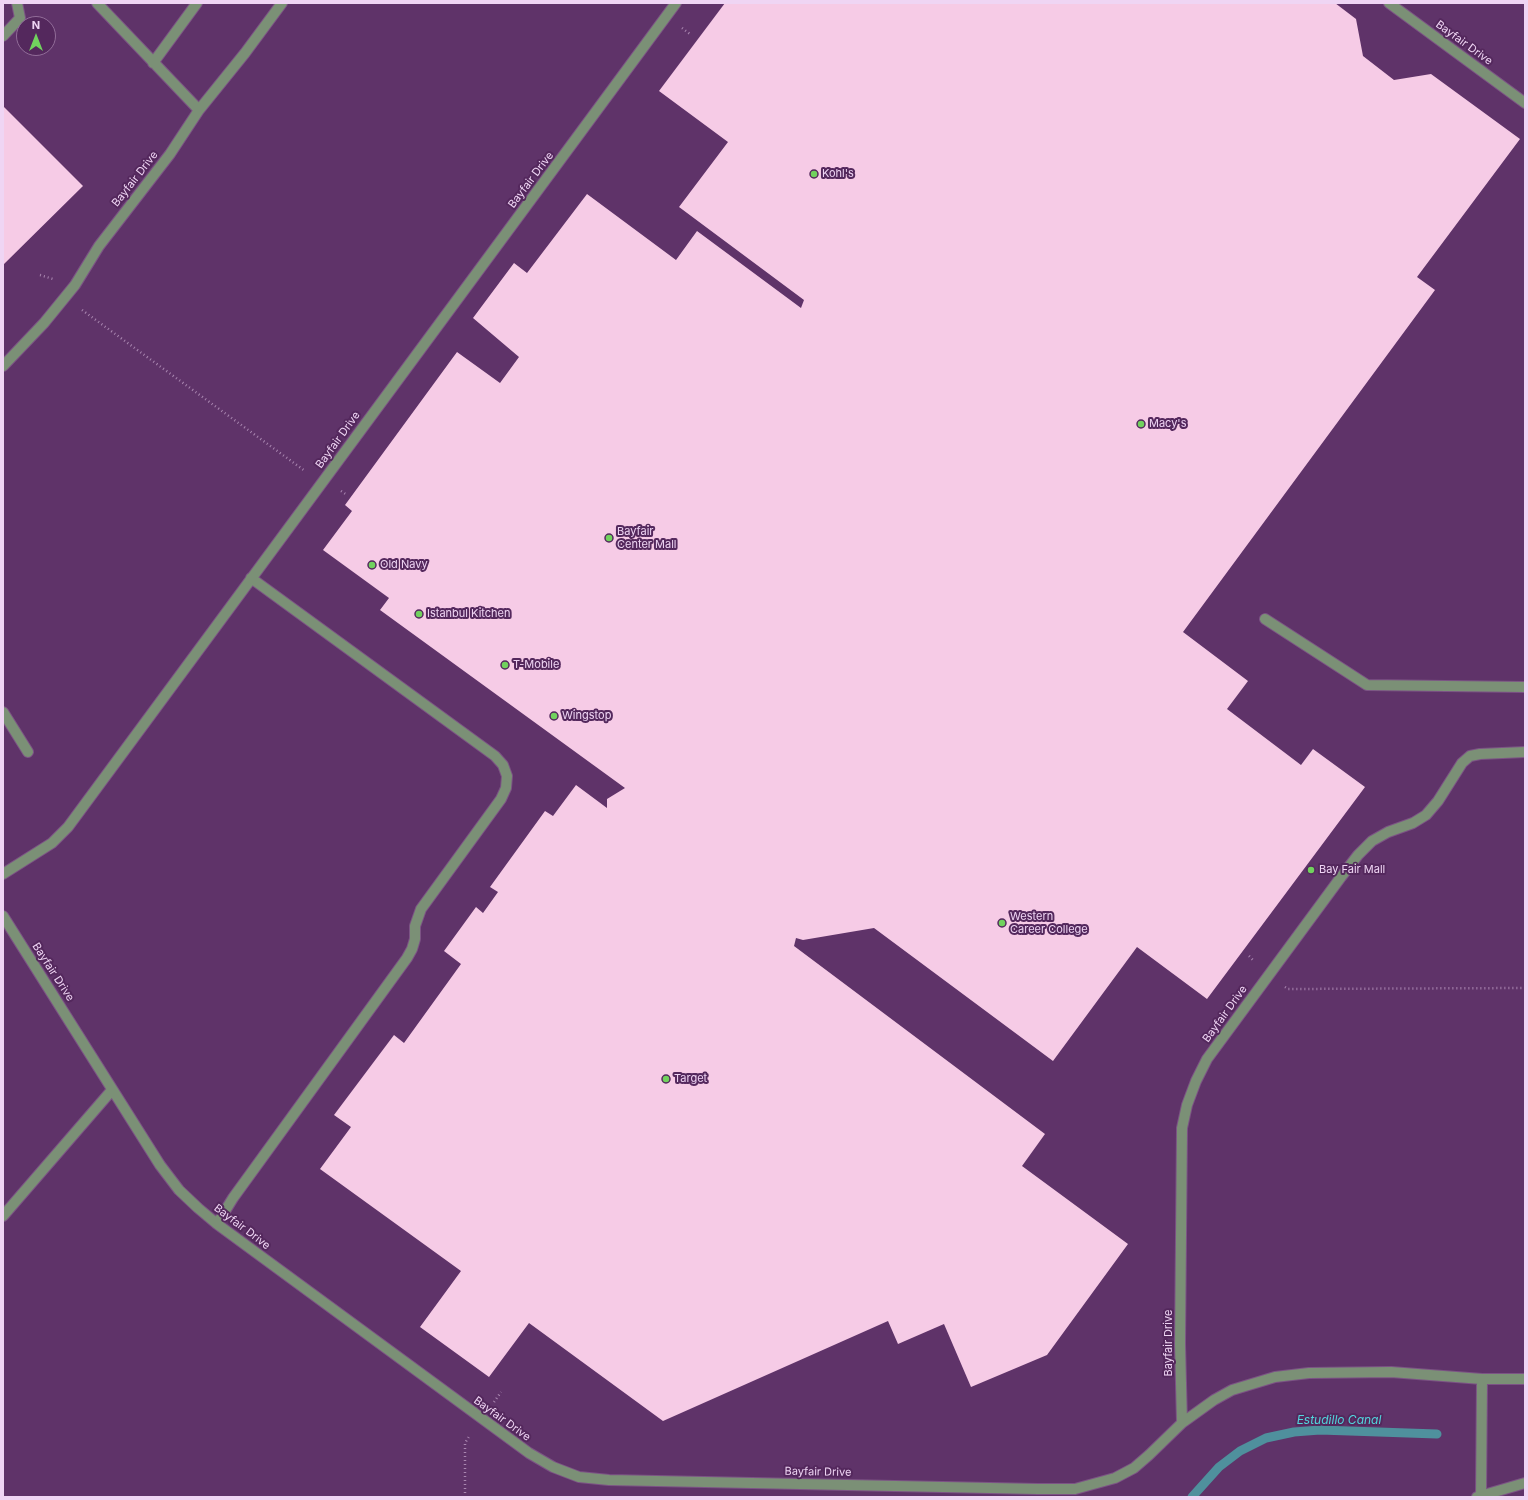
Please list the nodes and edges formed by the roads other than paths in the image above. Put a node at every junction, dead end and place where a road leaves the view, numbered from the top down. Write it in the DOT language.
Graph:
graph roads {
  1 [pos="17,3"];
  2 [pos="97,3"];
  3 [pos="197,3"];
  4 [pos="282,3"];
  5 [pos="676,3"];
  6 [pos="1389,3"];
  7 [pos="3,36"];
  8 [pos="153,63"];
  9 [pos="1525,103"];
  10 [pos="199,110"];
  11 [pos="3,366"];
  12 [pos="251,578"];
  13 [pos="1265,619"];
  14 [pos="1525,687"];
  15 [pos="3,712"];
  16 [pos="28,752"];
  17 [pos="1525,752"];
  18 [pos="3,874"];
  19 [pos="3,916"];
  20 [pos="112,1090"];
  21 [pos="3,1216"];
  22 [pos="216,1224"];
  23 [pos="1482,1379"];
  24 [pos="1525,1379"];
  25 [pos="1182,1424"];
  26 [pos="1525,1483"];
  27 [pos="1480,1497"];
  1 -- 7 [label="street"];
  2 -- 8 [label="street"];
  3 -- 8 [label="street"];
  4 -- 10 [label="street, Bayfair Drive"];
  5 -- 12 [label="street, Bayfair Drive"];
  6 -- 9 [label="street, Bayfair Drive"];
  8 -- 10 [label="street"];
  10 -- 11 [label="street, Bayfair Drive"];
  12 -- 18 [label="street, Bayfair Drive"];
  12 -- 22 [label="street"];
  13 -- 14 [label="street"];
  15 -- 16 [label="street"];
  17 -- 25 [label="street, Bayfair Drive"];
  19 -- 20 [label="street, Bayfair Drive"];
  20 -- 21 [label="street"];
  20 -- 22 [label="street, Bayfair Drive"];
  22 -- 25 [label="street, Bayfair Drive"];
  23 -- 24 [label="street, Bayfair Drive"];
  23 -- 25 [label="street, Bayfair Drive"];
  23 -- 27 [label="street"];
  26 -- 27 [label="street"];
}
